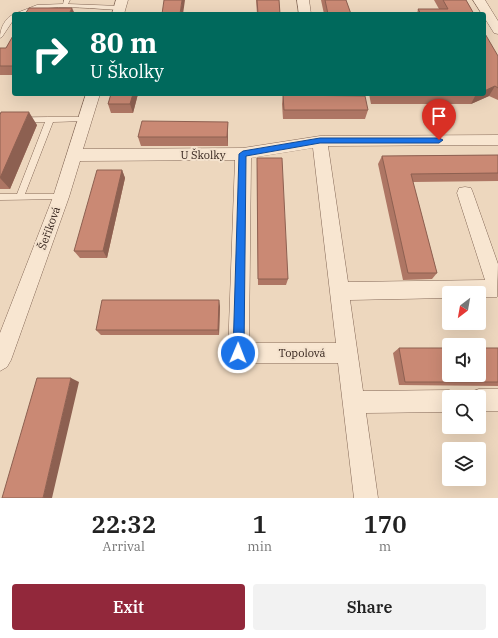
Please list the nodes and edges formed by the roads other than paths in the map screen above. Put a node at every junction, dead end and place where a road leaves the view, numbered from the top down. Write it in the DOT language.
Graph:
graph roads {
  1 [pos="67,0"];
  2 [pos="303,0"];
  3 [pos="479,0"];
  4 [pos="65,6"];
  5 [pos="120,7"];
  6 [pos="22,12"];
  7 [pos="305,12"];
  8 [pos="12,18"];
  9 [pos="498,30"];
  10 [pos="0,36"];
  11 [pos="92,96"];
  12 [pos="0,119"];
  13 [pos="50,119"];
  14 [pos="86,119"];
  15 [pos="498,140"];
  16 [pos="320,141"];
  17 [pos="243,154"];
  18 [pos="75,155"];
  19 [pos="465,193"];
  20 [pos="0,197"];
  21 [pos="20,197"];
  22 [pos="61,198"];
  23 [pos="497,288"];
  24 [pos="339,291"];
  25 [pos="347,353"];
  26 [pos="0,360"];
  27 [pos="486,400"];
  28 [pos="498,400"];
  29 [pos="442,401"];
  30 [pos="353,402"];
  31 [pos="366,498"];
  1 -- 4 [label="lane"];
  2 -- 7 [label="street"];
  3 -- 9 [label="street"];
  4 -- 5 [label="lane"];
  4 -- 6 [label="lane"];
  8 -- 10 [label="lane"];
  11 -- 14 [label="street, Šeříková"];
  12 -- 13 [label="lane"];
  13 -- 14 [label="lane"];
  13 -- 21 [label="lane"];
  14 -- 18 [label="street, Šeříková"];
  15 -- 16 [label="street, U Školky"];
  16 -- 17 [label="street, U Školky"];
  16 -- 24 [label="street"];
  17 -- 18 [label="street, U Školky"];
  17 -- 25 [label="street, Topolová"];
  18 -- 22 [label="street, Šeříková"];
  19 -- 23 [label="street"];
  20 -- 21 [label="lane"];
  21 -- 22 [label="lane"];
  22 -- 26 [label="street, Šeříková"];
  23 -- 24 [label="street"];
  24 -- 25 [label="street"];
  25 -- 30 [label="street"];
  27 -- 28 [label="street"];
  29 -- 30 [label="street"];
  30 -- 31 [label="street"];
}
